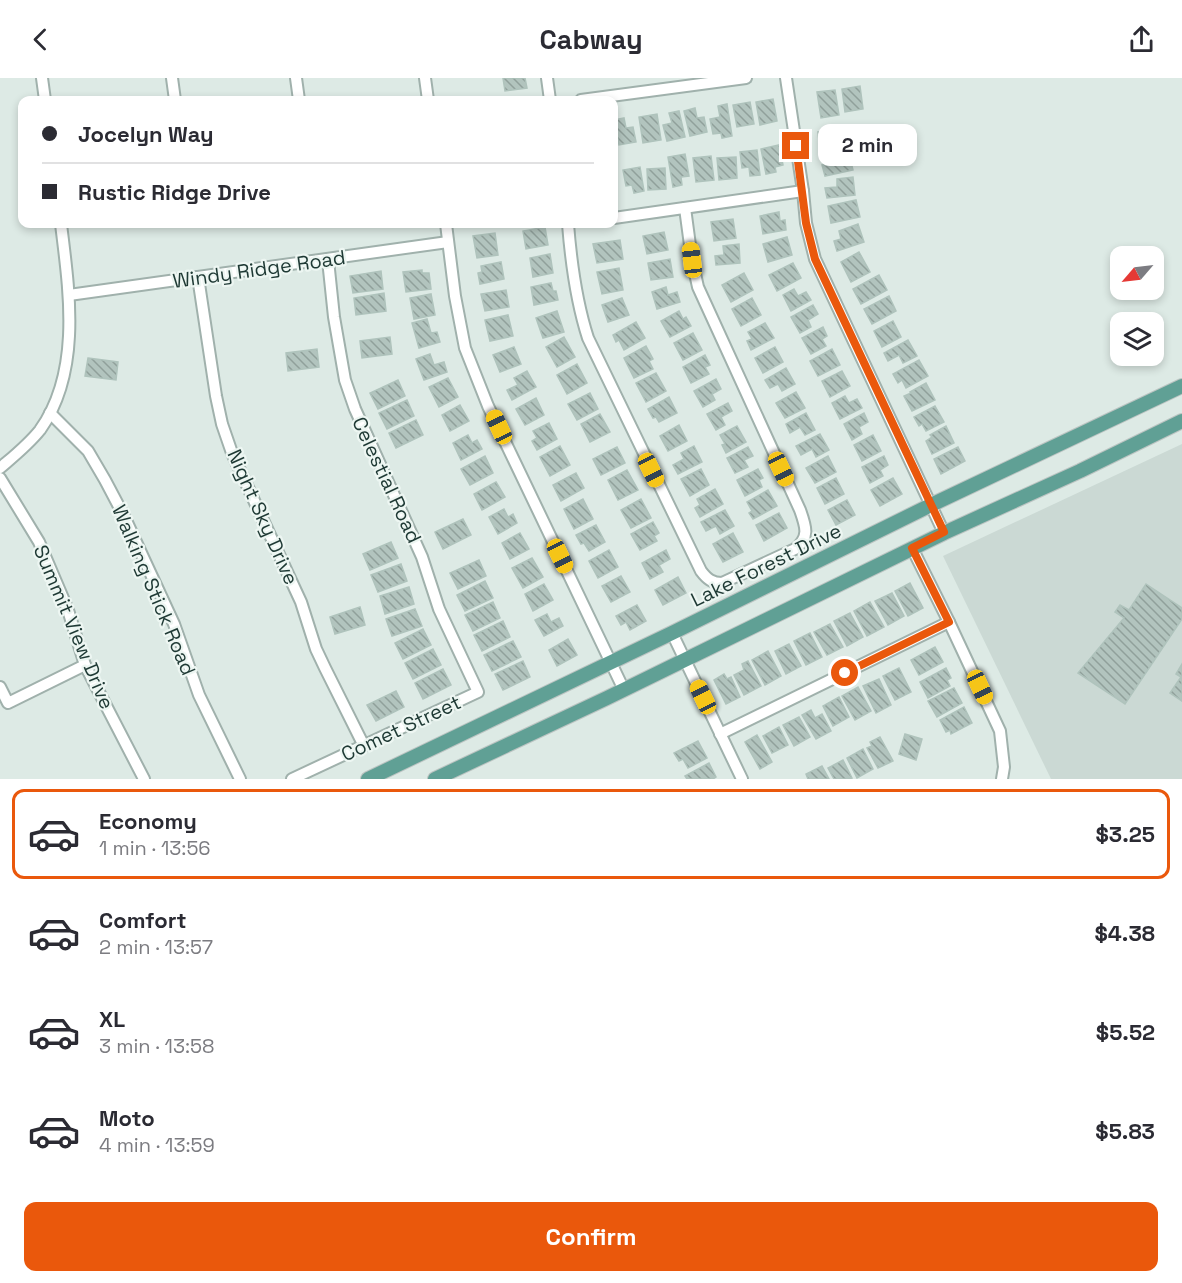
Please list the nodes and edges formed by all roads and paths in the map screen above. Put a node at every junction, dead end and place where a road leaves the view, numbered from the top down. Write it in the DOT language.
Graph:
graph roads {
  1 [pos="42,78"];
  2 [pos="172,78"];
  3 [pos="296,78"];
  4 [pos="425,78"];
  5 [pos="547,78"];
  6 [pos="746,78"];
  7 [pos="786,78"];
  8 [pos="666,84"];
  9 [pos="44,96"];
  10 [pos="174,96"];
  11 [pos="298,96"];
  12 [pos="427,96"];
  13 [pos="549,96"];
  14 [pos="602,96"];
  15 [pos="803,191"];
  16 [pos="686,208"];
  17 [pos="618,217"];
  18 [pos="61,228"];
  19 [pos="446,228"];
  20 [pos="571,228"];
  21 [pos="448,242"];
  22 [pos="328,260"];
  23 [pos="198,278"];
  24 [pos="69,295"];
  25 [pos="1182,386"];
  26 [pos="50,413"];
  27 [pos="1182,421"];
  28 [pos="0,468"];
  29 [pos="0,478"];
  30 [pos="931,505"];
  31 [pos="944,532"];
  32 [pos="912,548"];
  33 [pos="949,622"];
  34 [pos="672,633"];
  35 [pos="685,660"];
  36 [pos="612,663"];
  37 [pos="85,665"];
  38 [pos="0,687"];
  39 [pos="624,690"];
  40 [pos="478,692"];
  41 [pos="720,734"];
  42 [pos="364,746"];
  43 [pos="144,779"];
  44 [pos="240,779"];
  45 [pos="292,779"];
  46 [pos="368,779"];
  47 [pos="435,779"];
  48 [pos="742,779"];
  49 [pos="1002,779"];
  1 -- 9 [label="street"];
  2 -- 10 [label="street"];
  3 -- 11 [label="street"];
  4 -- 12 [label="street"];
  5 -- 13 [label="street"];
  6 -- 8 [label="street"];
  7 -- 15 [label="street"];
  8 -- 14 [label="street"];
  15 -- 16 [label="street"];
  15 -- 30 [label="street"];
  16 -- 17 [label="street"];
  16 -- 20 [label="street"];
  18 -- 24 [label="street"];
  19 -- 21 [label="street"];
  21 -- 22 [label="street, Windy Ridge Road"];
  21 -- 36 [label="street"];
  22 -- 23 [label="street, Windy Ridge Road"];
  22 -- 40 [label="street, Celestial Road"];
  23 -- 24 [label="street, Windy Ridge Road"];
  23 -- 42 [label="street, Night Sky Drive"];
  24 -- 26 [label="street"];
  25 -- 30 [label="main road, Lake Forest Drive"];
  26 -- 28 [label="street"];
  26 -- 44 [label="street, Walking Stick Road"];
  27 -- 31 [label="main road"];
  29 -- 37 [label="street, Summit View Drive"];
  30 -- 31 [label="street"];
  30 -- 34 [label="main road, Lake Forest Drive"];
  31 -- 32 [label="main road"];
  32 -- 33 [label="street"];
  32 -- 35 [label="main road"];
  33 -- 41 [label="street"];
  33 -- 49 [label="street"];
  34 -- 35 [label="street"];
  34 -- 36 [label="main road, Lake Forest Drive"];
  35 -- 39 [label="main road"];
  35 -- 41 [label="street"];
  36 -- 39 [label="street"];
  36 -- 46 [label="main road, Lake Forest Drive"];
  37 -- 38 [label="street"];
  37 -- 43 [label="street, Summit View Drive"];
  39 -- 47 [label="main road"];
  40 -- 42 [label="street, Comet Street"];
  41 -- 48 [label="street"];
  42 -- 45 [label="street, Comet Street"];
}
